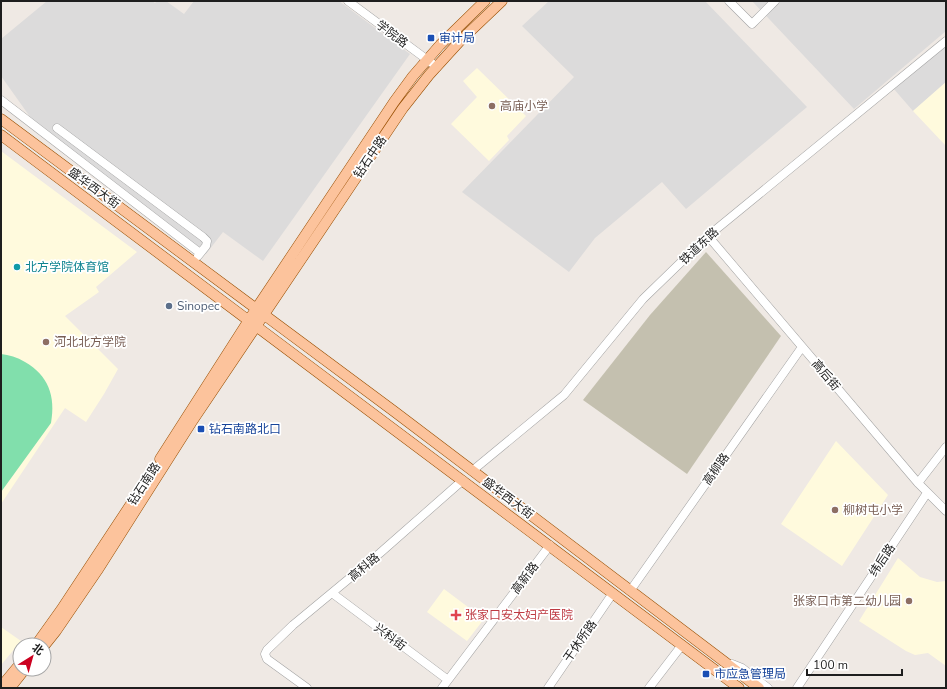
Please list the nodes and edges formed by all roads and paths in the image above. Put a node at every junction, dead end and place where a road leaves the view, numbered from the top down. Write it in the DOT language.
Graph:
graph roads {
  1 [pos="348,1"];
  2 [pos="485,1"];
  3 [pos="502,1"];
  4 [pos="729,1"];
  5 [pos="775,1"];
  6 [pos="946,41"];
  7 [pos="427,60"];
  8 [pos="437,67"];
  9 [pos="1,100"];
  10 [pos="1,119"];
  11 [pos="57,128"];
  12 [pos="1,135"];
  13 [pos="708,236"];
  14 [pos="200,253"];
  15 [pos="190,259"];
  16 [pos="260,312"];
  17 [pos="252,324"];
  18 [pos="802,347"];
  19 [pos="366,391"];
  20 [pos="358,402"];
  21 [pos="946,447"];
  22 [pos="472,471"];
  23 [pos="463,480"];
  24 [pos="918,483"];
  25 [pos="927,493"];
  26 [pos="946,511"];
  27 [pos="550,546"];
  28 [pos="630,591"];
  29 [pos="332,593"];
  30 [pos="613,593"];
  31 [pos="42,637"];
  32 [pos="51,637"];
  33 [pos="682,645"];
  34 [pos="723,661"];
  35 [pos="12,674"];
  36 [pos="19,677"];
  37 [pos="448,680"];
  38 [pos="1,687"];
  39 [pos="10,688"];
  40 [pos="307,688"];
  41 [pos="442,688"];
  42 [pos="548,688"];
  43 [pos="649,688"];
  44 [pos="739,688"];
  45 [pos="759,688"];
  46 [pos="768,688"];
  47 [pos="797,688"];
  1 -- 7 [label="street, 学院路"];
  2 -- 7 [label="main road, 钻石中路"];
  3 -- 8 [label="main road, 钻石中路"];
  4 -- 5 [label="street"];
  6 -- 13 [label="street, 铁道东路"];
  7 -- 8 [label="street, 学院路"];
  7 -- 16 [label="main road, 钻石中路"];
  8 -- 16 [label="main road, 钻石中路"];
  9 -- 14 [label="street"];
  10 -- 15 [label="main road, 盛华西大街"];
  11 -- 14 [label="street"];
  12 -- 17 [label="main road, 盛华西大街"];
  13 -- 18 [label="street, 高后街"];
  13 -- 22 [label="street, 铁道东路"];
  14 -- 15 [label="street"];
  15 -- 16 [label="main road, 盛华西大街"];
  16 -- 17 [label="main road, 钻石中路"];
  16 -- 19 [label="main road, 盛华西大街"];
  17 -- 20 [label="main road, 盛华西大街"];
  17 -- 31 [label="main road, 钻石南路"];
  17 -- 32 [label="main road, 钻石南路"];
  18 -- 24 [label="street, 高后街"];
  18 -- 28 [label="street, 高柳路"];
  19 -- 20 [label="main road"];
  19 -- 22 [label="main road, 盛华西大街"];
  20 -- 23 [label="main road, 盛华西大街"];
  21 -- 24 [label="street"];
  22 -- 28 [label="main road, 盛华西大街"];
  23 -- 27 [label="main road, 盛华西大街"];
  23 -- 29 [label="street, 高科路"];
  24 -- 25 [label="street, 高后街"];
  25 -- 26 [label="street, 高后街"];
  25 -- 47 [label="street, 纬后路"];
  27 -- 30 [label="main road, 盛华西大街"];
  27 -- 37 [label="street, 高新路"];
  28 -- 34 [label="main road, 盛华西大街"];
  29 -- 37 [label="street, 兴科街"];
  29 -- 40 [label="street, 高科路"];
  30 -- 33 [label="main road, 盛华西大街"];
  30 -- 42 [label="street, 干休所路"];
  33 -- 43 [label="street"];
  33 -- 44 [label="main road, 盛华西大街"];
  34 -- 45 [label="main road, 盛华西大街"];
  34 -- 46 [label="street"];
  35 -- 38 [label="main road"];
  36 -- 39 [label="main road"];
  37 -- 41 [label="street, 高新路"];
}
